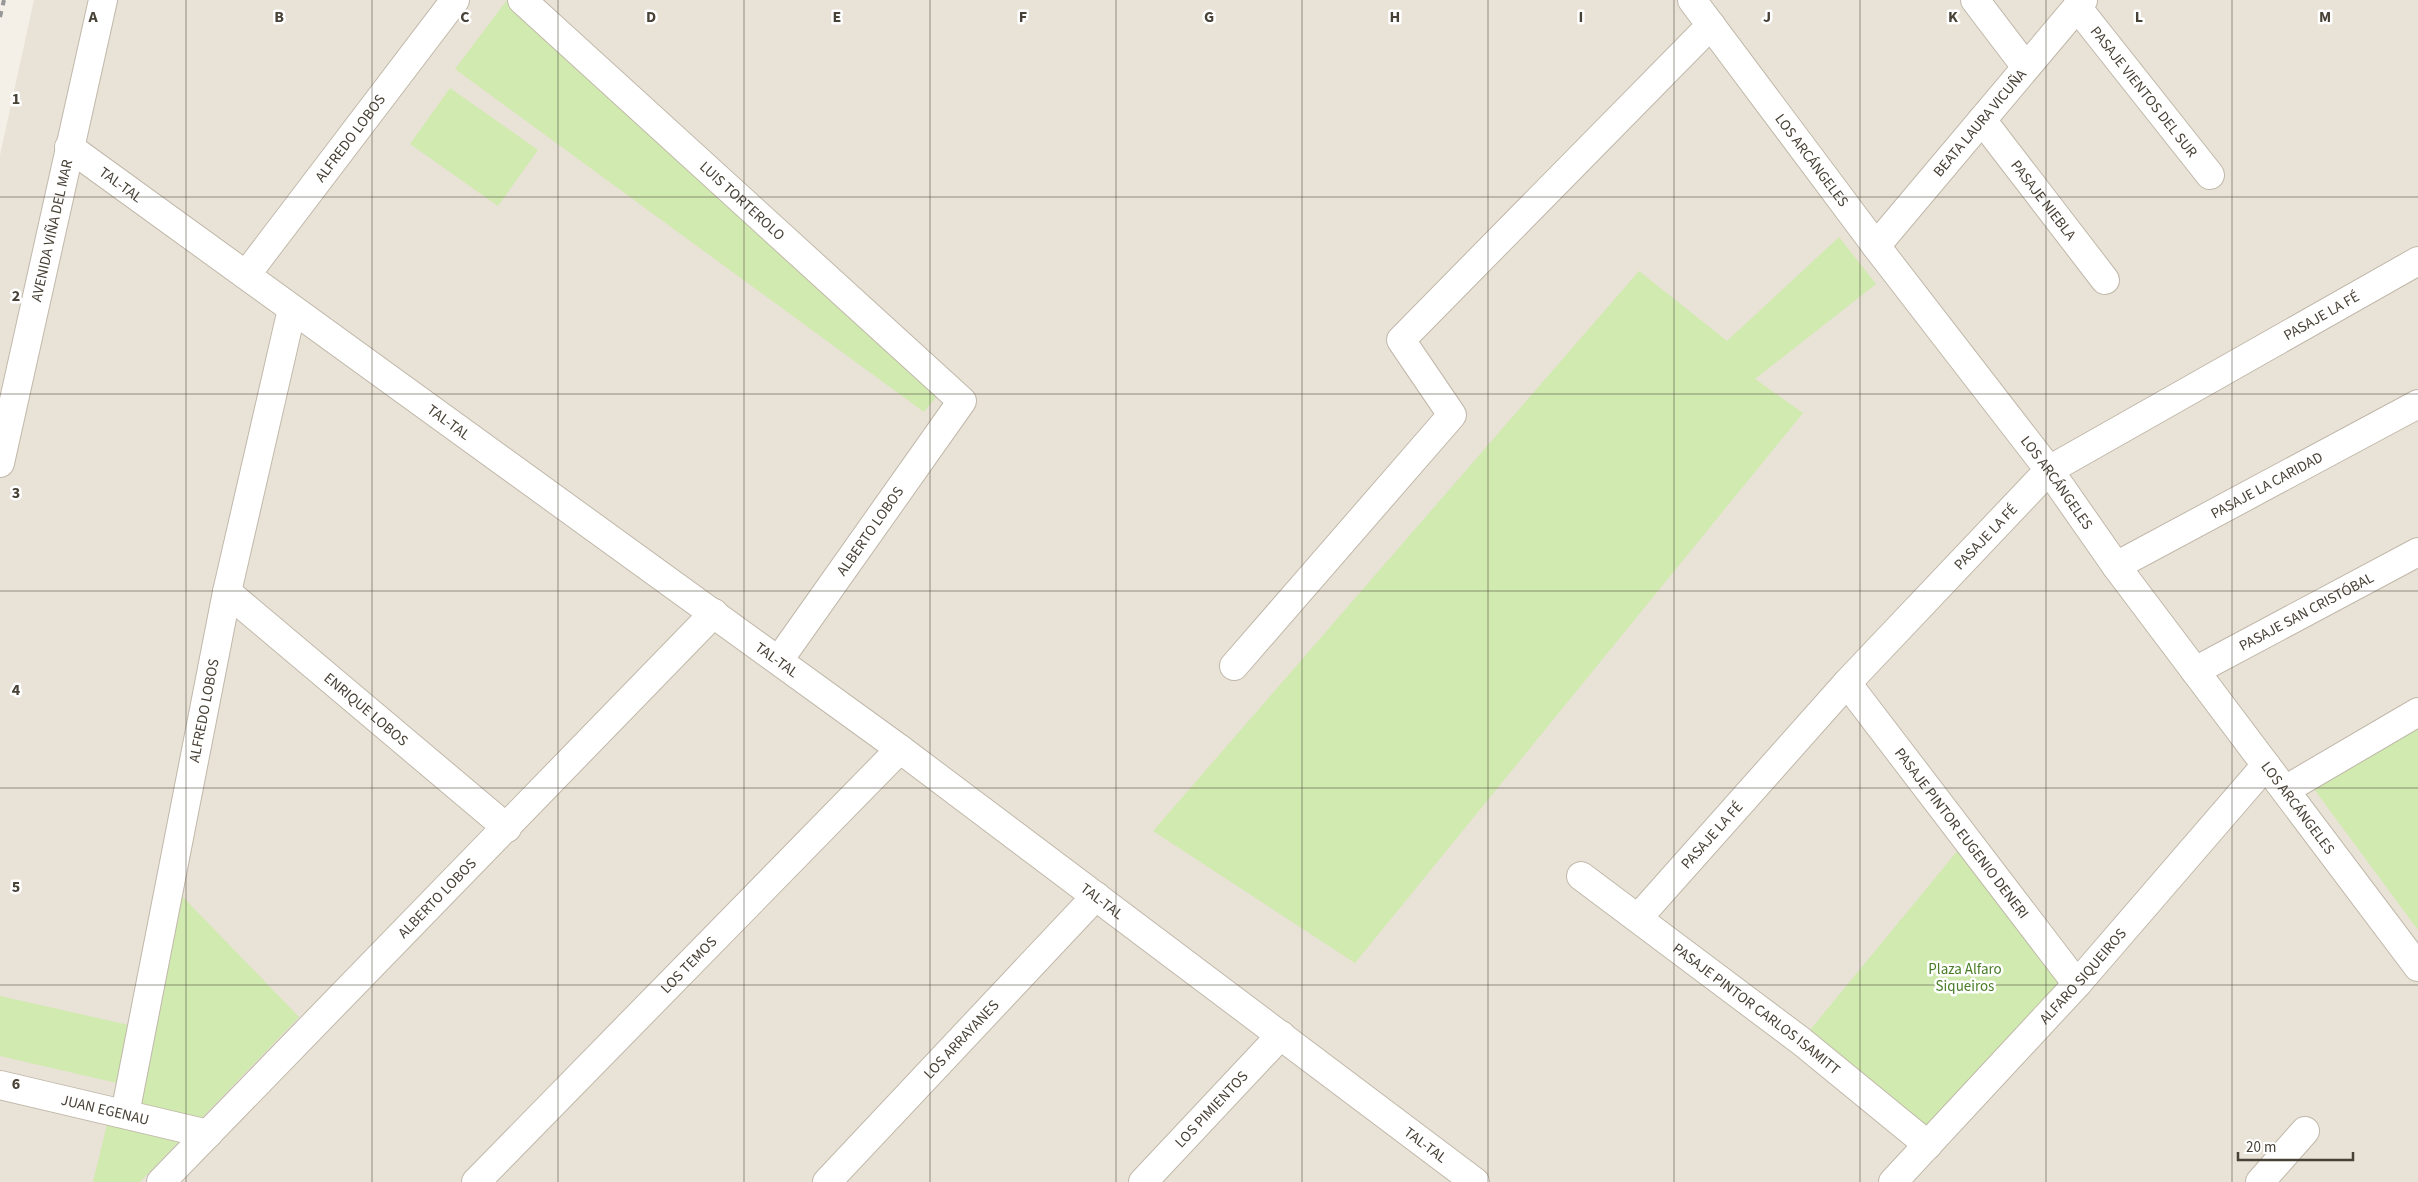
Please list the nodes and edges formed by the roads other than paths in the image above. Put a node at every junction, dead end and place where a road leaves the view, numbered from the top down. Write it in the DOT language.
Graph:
graph roads {
  1 [pos="103,0"];
  2 [pos="455,0"];
  3 [pos="522,0"];
  4 [pos="1692,0"];
  5 [pos="1975,0"];
  6 [pos="2080,4"];
  7 [pos="1711,25"];
  8 [pos="2026,67"];
  9 [pos="1982,120"];
  10 [pos="69,147"];
  11 [pos="2210,175"];
  12 [pos="1876,246"];
  13 [pos="2418,261"];
  14 [pos="246,275"];
  15 [pos="2105,280"];
  16 [pos="292,309"];
  17 [pos="962,401"];
  18 [pos="2418,404"];
  19 [pos="0,463"];
  20 [pos="2049,470"];
  21 [pos="2418,552"];
  22 [pos="2116,566"];
  23 [pos="227,592"];
  24 [pos="714,613"];
  25 [pos="779,660"];
  26 [pos="1234,666"];
  27 [pos="2196,671"];
  28 [pos="1847,682"];
  29 [pos="2418,712"];
  30 [pos="900,748"];
  31 [pos="2266,765"];
  32 [pos="2285,790"];
  33 [pos="507,828"];
  34 [pos="1582,876"];
  35 [pos="1096,896"];
  36 [pos="1638,918"];
  37 [pos="2418,967"];
  38 [pos="2077,984"];
  39 [pos="1280,1036"];
  40 [pos="0,1085"];
  41 [pos="125,1114"];
  42 [pos="2305,1131"];
  43 [pos="208,1134"];
  44 [pos="1928,1145"];
  45 [pos="1465,1179"];
  46 [pos="161,1182"];
  47 [pos="476,1182"];
  48 [pos="827,1182"];
  49 [pos="1143,1182"];
  50 [pos="1893,1182"];
  51 [pos="2260,1182"];
  1 -- 10 [label="street, AVENIDA VIÑA DEL MAR"];
  2 -- 14 [label="street, ALFREDO LOBOS"];
  3 -- 17 [label="street, LUIS TORTEROLO"];
  4 -- 7 [label="street, LOS ARCÁNGELES"];
  5 -- 8 [label="street"];
  6 -- 8 [label="street, BEATA LAURA VICUÑA"];
  6 -- 11 [label="street, PASAJE VIENTOS DEL SUR"];
  7 -- 12 [label="street, LOS ARCÁNGELES"];
  7 -- 26 [label="street"];
  8 -- 9 [label="street, BEATA LAURA VICUÑA"];
  9 -- 12 [label="street, BEATA LAURA VICUÑA"];
  9 -- 15 [label="street, PASAJE NIEBLA"];
  10 -- 14 [label="street, TAL-TAL"];
  10 -- 19 [label="street, AVENIDA VIÑA DEL MAR"];
  12 -- 20 [label="street, LOS ARCÁNGELES"];
  13 -- 20 [label="street, PASAJE LA FÉ"];
  14 -- 16 [label="street, TAL-TAL"];
  16 -- 23 [label="street, ALFREDO LOBOS"];
  16 -- 24 [label="street, TAL-TAL"];
  17 -- 25 [label="street, ALBERTO LOBOS"];
  18 -- 22 [label="street, PASAJE LA CARIDAD"];
  20 -- 22 [label="street, LOS ARCÁNGELES"];
  20 -- 28 [label="street, PASAJE LA FÉ"];
  21 -- 27 [label="street, PASAJE SAN CRISTÓBAL"];
  22 -- 27 [label="street, LOS ARCÁNGELES"];
  23 -- 33 [label="street, ENRIQUE LOBOS"];
  23 -- 41 [label="street, ALFREDO LOBOS"];
  24 -- 25 [label="street, TAL-TAL"];
  24 -- 33 [label="street, ALBERTO LOBOS"];
  25 -- 30 [label="street, TAL-TAL"];
  27 -- 31 [label="street, LOS ARCÁNGELES"];
  28 -- 36 [label="street, PASAJE LA FÉ"];
  28 -- 38 [label="street, PASAJE PINTOR EUGENIO DENERI"];
  29 -- 32 [label="street"];
  30 -- 35 [label="street, TAL-TAL"];
  30 -- 47 [label="street, LOS TEMOS"];
  31 -- 32 [label="street, LOS ARCÁNGELES"];
  31 -- 38 [label="street, ALFARO SIQUEIROS"];
  32 -- 37 [label="street, LOS ARCÁNGELES"];
  33 -- 43 [label="street, ALBERTO LOBOS"];
  34 -- 36 [label="street, PASAJE PINTOR CARLOS ISAMITT"];
  35 -- 39 [label="street, TAL-TAL"];
  35 -- 48 [label="street, LOS ARRAYANES"];
  36 -- 44 [label="street, PASAJE PINTOR CARLOS ISAMITT"];
  38 -- 44 [label="street, ALFARO SIQUEIROS"];
  39 -- 45 [label="street, TAL-TAL"];
  39 -- 49 [label="street, LOS PIMIENTOS"];
  40 -- 41 [label="street, JUAN EGENAU"];
  41 -- 43 [label="street, JUAN EGENAU"];
  42 -- 51 [label="street"];
  43 -- 46 [label="street, ALBERTO LOBOS"];
  44 -- 50 [label="street, ALFARO SIQUEIROS"];
}
